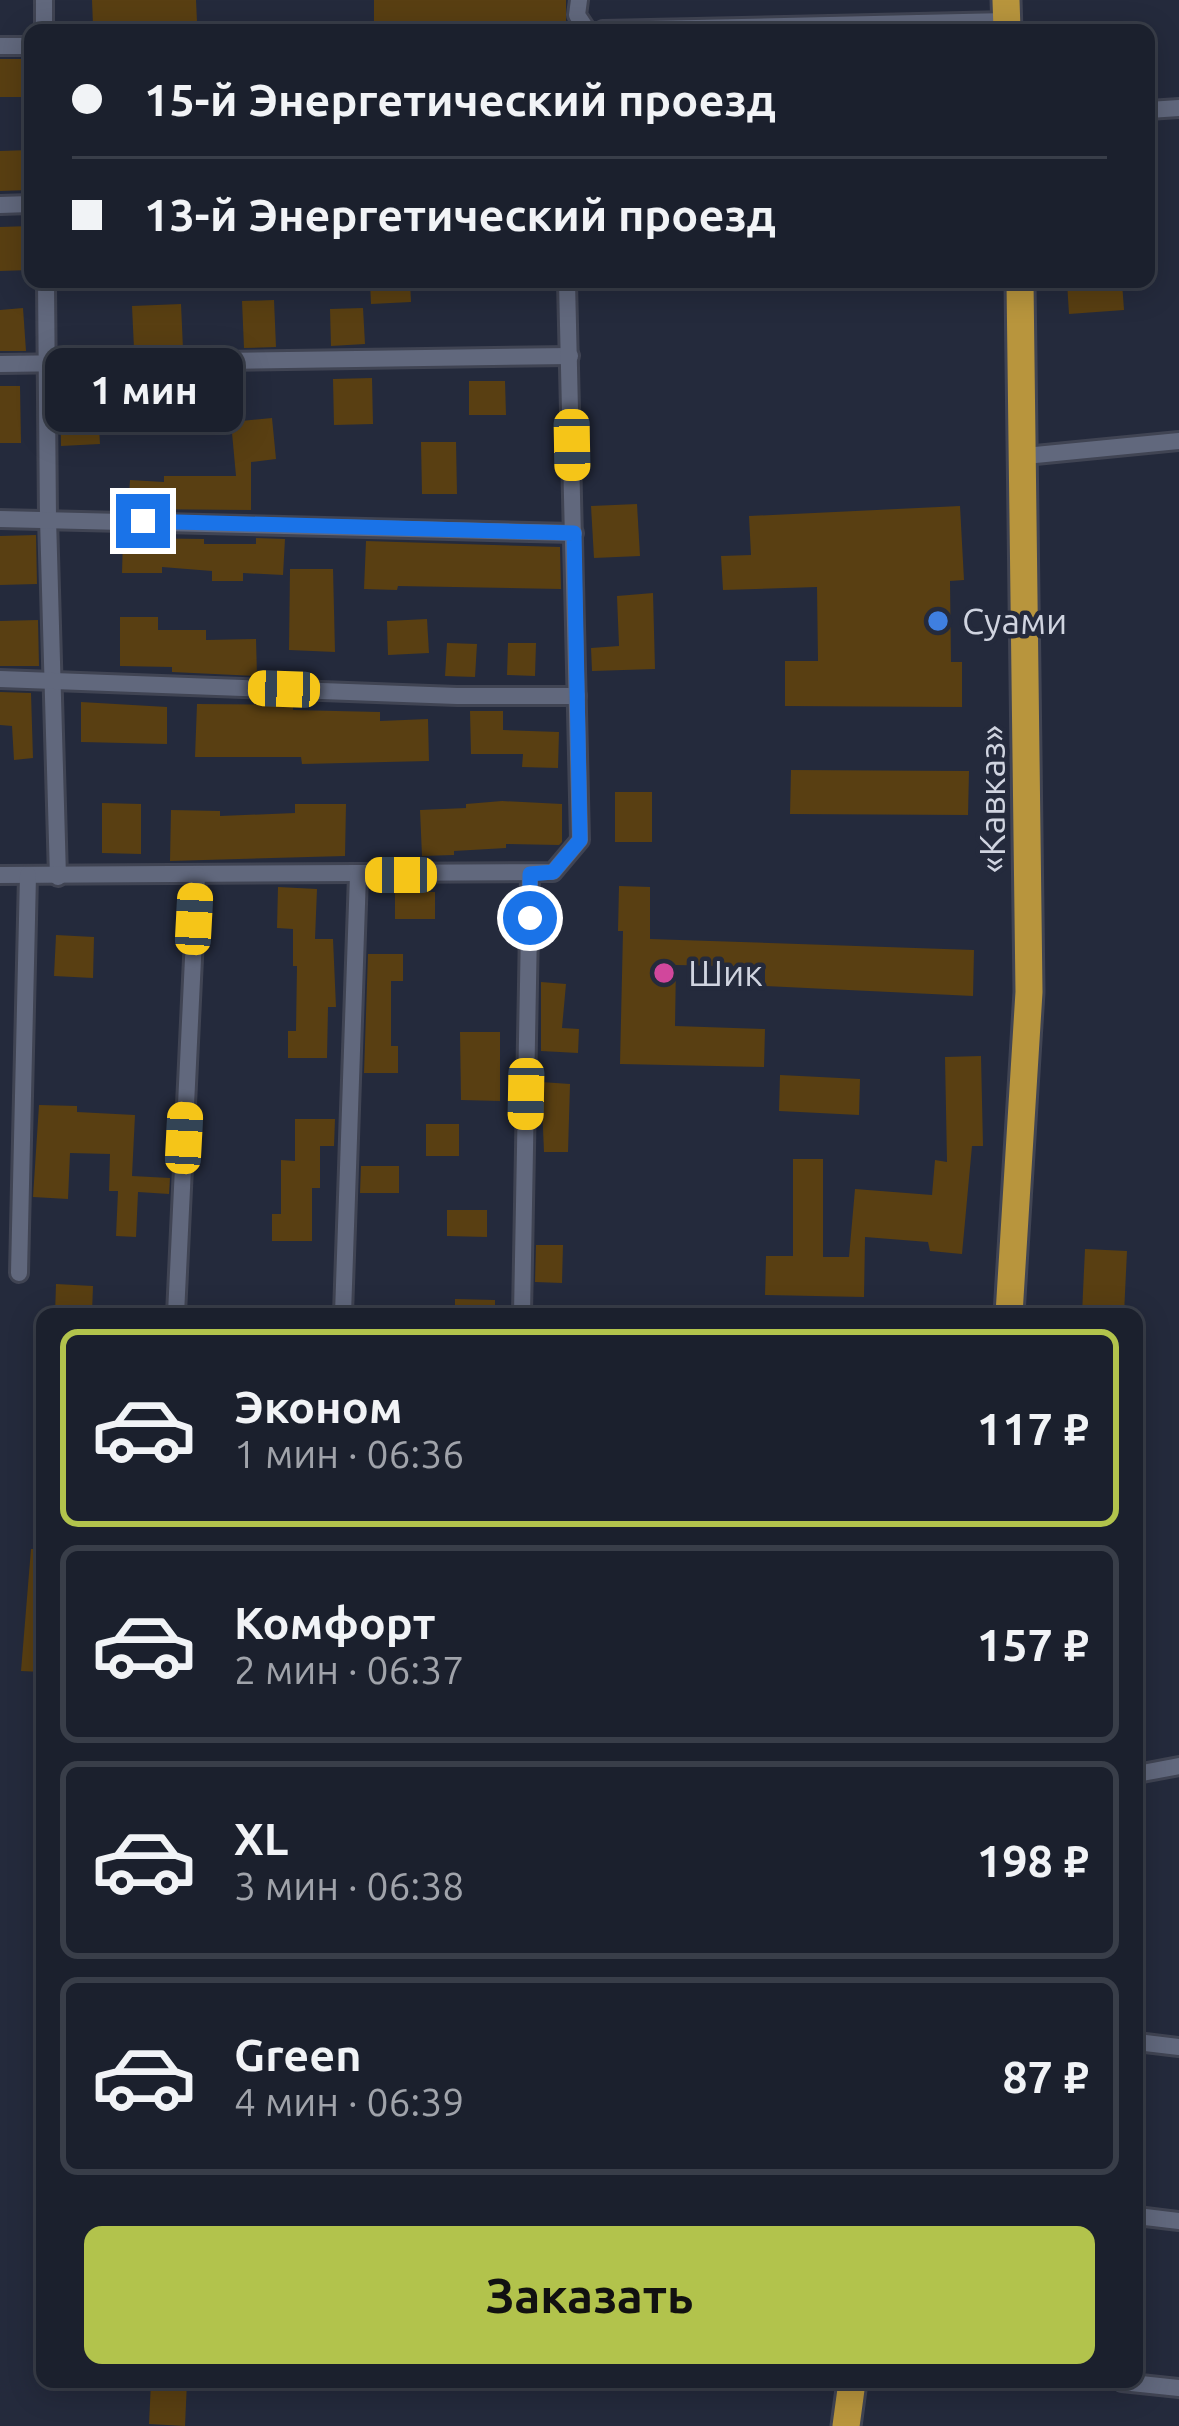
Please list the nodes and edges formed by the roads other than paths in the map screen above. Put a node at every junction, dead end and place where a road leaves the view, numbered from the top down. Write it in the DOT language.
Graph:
graph roads {
  1 [pos="1007,17"];
  2 [pos="789,24"];
  3 [pos="46,288"];
  4 [pos="567,288"];
  5 [pos="1020,288"];
  6 [pos="570,356"];
  7 [pos="48,363"];
  8 [pos="0,364"];
  9 [pos="1179,442"];
  10 [pos="1025,456"];
  11 [pos="48,518"];
  12 [pos="0,519"];
  13 [pos="574,533"];
  14 [pos="0,679"];
  15 [pos="53,679"];
  16 [pos="577,696"];
  17 [pos="530,874"];
  18 [pos="0,875"];
  19 [pos="28,875"];
  20 [pos="196,875"];
  21 [pos="358,875"];
  22 [pos="58,877"];
  23 [pos="19,1273"];
  24 [pos="176,1308"];
  25 [pos="343,1308"];
  26 [pos="522,1308"];
  27 [pos="1009,1308"];
  28 [pos="1179,1766"];
  29 [pos="1143,1773"];
  30 [pos="1143,2043"];
  31 [pos="1179,2047"];
  32 [pos="1143,2217"];
  33 [pos="1179,2221"];
  34 [pos="1143,2384"];
  35 [pos="851,2388"];
  36 [pos="1179,2388"];
  37 [pos="846,2426"];
  1 -- 2 [label="street"];
  3 -- 7 [label="street"];
  4 -- 6 [label="street"];
  5 -- 10 [label="highway, «Кавказ»"];
  6 -- 7 [label="street"];
  6 -- 13 [label="street"];
  7 -- 8 [label="street"];
  7 -- 11 [label="street"];
  9 -- 10 [label="street"];
  10 -- 27 [label="highway, «Кавказ»"];
  11 -- 12 [label="street"];
  11 -- 13 [label="street"];
  11 -- 15 [label="street"];
  13 -- 16 [label="street"];
  14 -- 15 [label="street"];
  15 -- 16 [label="street"];
  15 -- 22 [label="street"];
  16 -- 17 [label="street"];
  17 -- 21 [label="street"];
  17 -- 26 [label="street"];
  18 -- 19 [label="street"];
  19 -- 22 [label="street"];
  19 -- 23 [label="street"];
  20 -- 21 [label="street"];
  20 -- 22 [label="street"];
  20 -- 24 [label="street"];
  21 -- 25 [label="street"];
  28 -- 29 [label="street"];
  30 -- 31 [label="street"];
  32 -- 33 [label="street"];
  34 -- 36 [label="street"];
  35 -- 37 [label="highway"];
}
